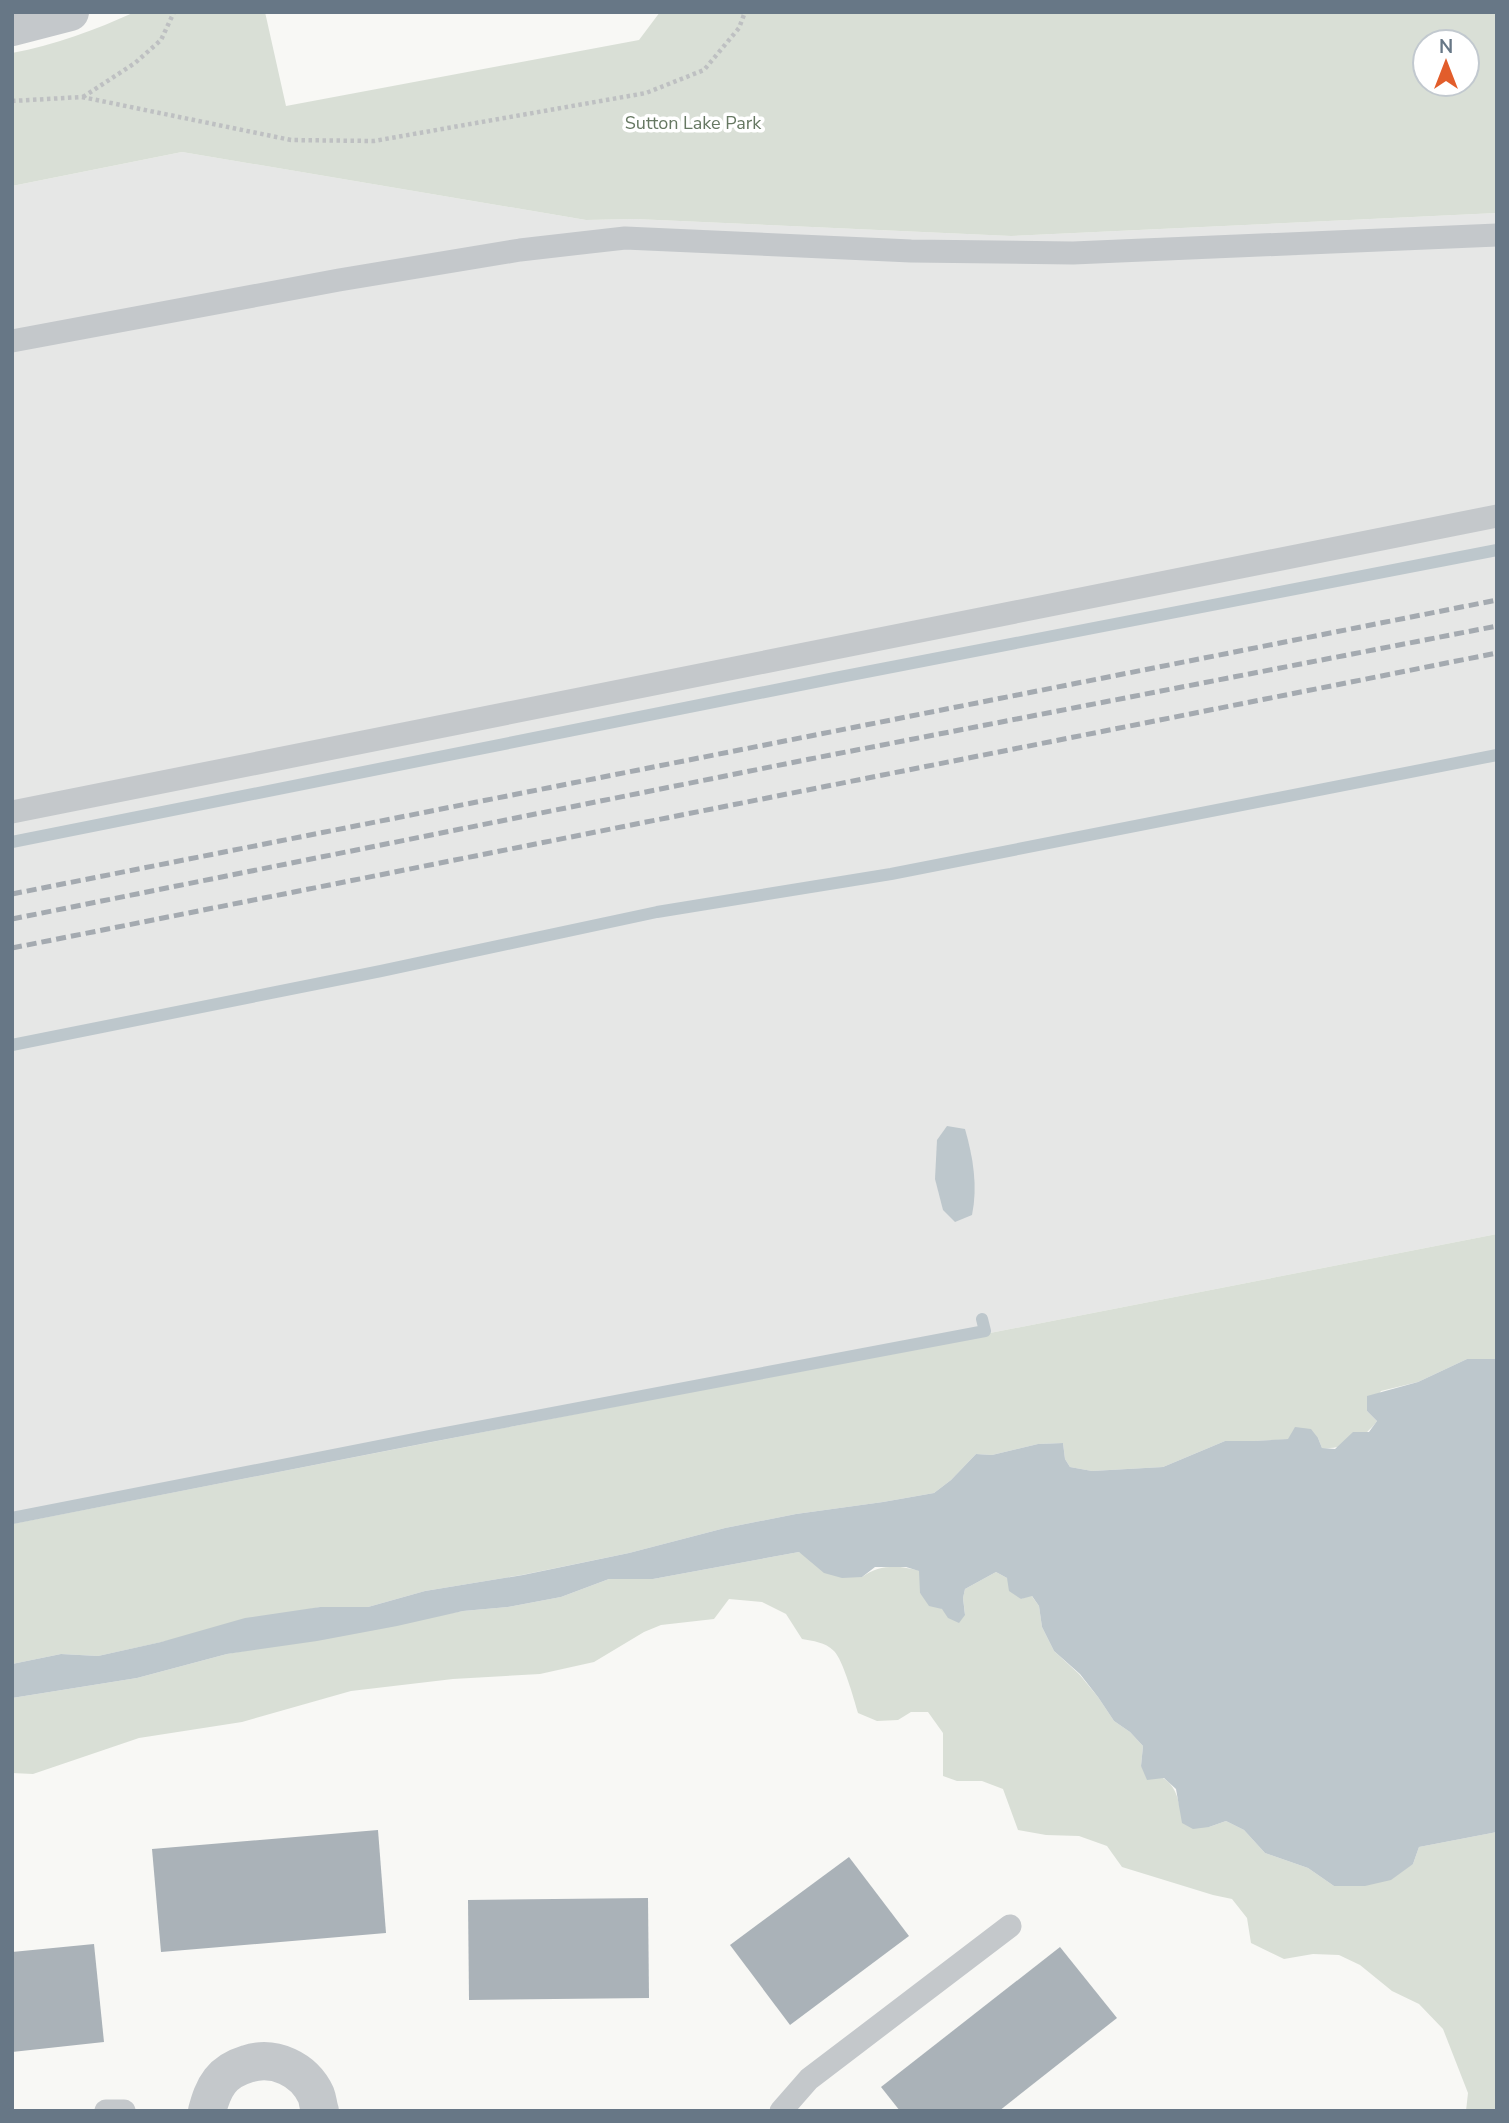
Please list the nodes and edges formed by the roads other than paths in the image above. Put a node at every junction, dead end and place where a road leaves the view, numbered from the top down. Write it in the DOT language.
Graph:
graph roads {
  1 [pos="70,12"];
  2 [pos="12,27"];
  3 [pos="1497,235"];
  4 [pos="12,341"];
  5 [pos="1497,516"];
  6 [pos="12,812"];
  7 [pos="1010,1926"];
  8 [pos="106,2111"];
  9 [pos="124,2111"];
  10 [pos="207,2111"];
  11 [pos="320,2111"];
  12 [pos="781,2111"];
  1 -- 2 [label="street"];
  3 -- 4 [label="lane"];
  5 -- 6 [label="lane"];
  7 -- 12 [label="lane"];
  8 -- 9 [label="lane"];
  10 -- 11 [label="street"];
}
